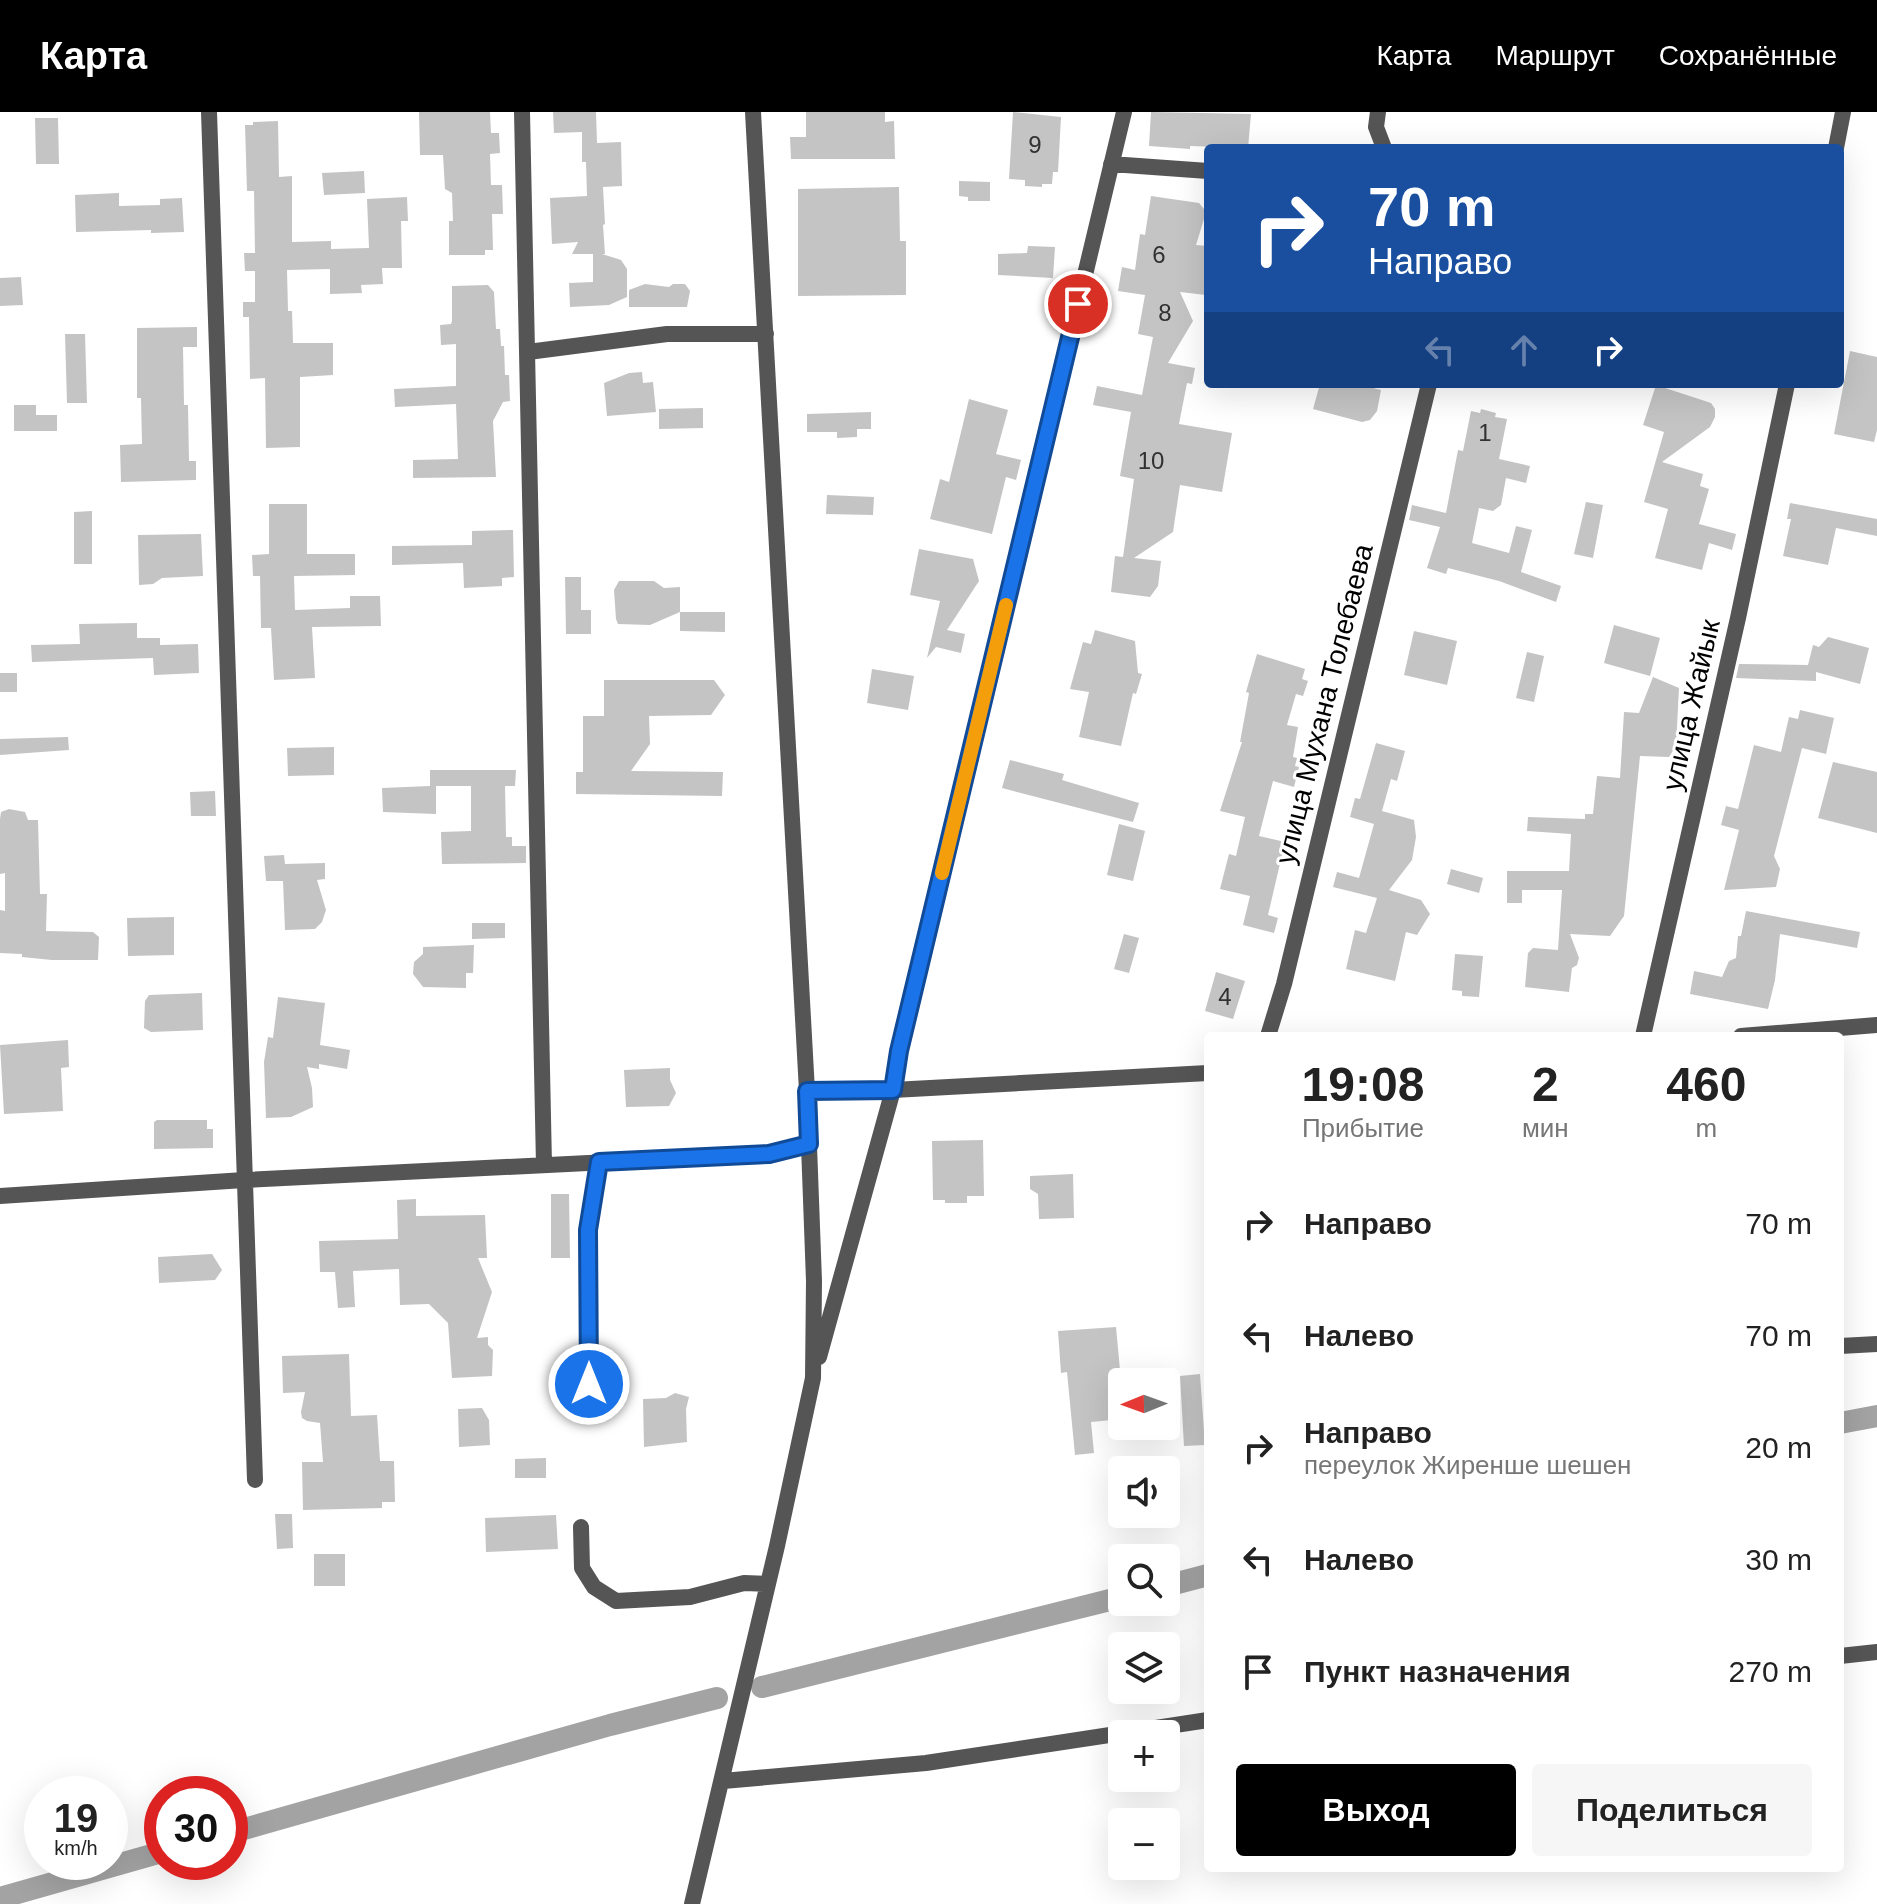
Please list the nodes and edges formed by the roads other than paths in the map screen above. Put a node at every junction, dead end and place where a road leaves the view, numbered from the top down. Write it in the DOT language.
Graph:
graph roads {
  1 [pos="209,112"];
  2 [pos="522,112"];
  3 [pos="753,112"];
  4 [pos="1124,112"];
  5 [pos="1378,112"];
  6 [pos="1843,112"];
  7 [pos="1382,144"];
  8 [pos="1837,144"];
  9 [pos="1111,164"];
  10 [pos="1204,171"];
  11 [pos="766,334"];
  12 [pos="528,352"];
  13 [pos="1428,388"];
  14 [pos="1786,388"];
  15 [pos="1877,1025"];
  16 [pos="1269,1032"];
  17 [pos="1644,1032"];
  18 [pos="1790,1032"];
  19 [pos="1204,1073"];
  20 [pos="893,1090"];
  21 [pos="807,1091"];
  22 [pos="809,1144"];
  23 [pos="599,1162"];
  24 [pos="544,1165"];
  25 [pos="244,1180"];
  26 [pos="0,1196"];
  27 [pos="1877,1344"];
  28 [pos="1844,1346"];
  29 [pos="813,1378"];
  30 [pos="589,1384"];
  31 [pos="255,1480"];
  32 [pos="581,1527"];
  33 [pos="768,1584"];
  34 [pos="1877,1652"];
  35 [pos="1844,1656"];
  36 [pos="1204,1721"];
  37 [pos="723,1781"];
  38 [pos="692,1904"];
  1 -- 25 [label="street"];
  2 -- 12 [label="street"];
  3 -- 11 [label="street"];
  4 -- 9 [label="street"];
  5 -- 7 [label="street"];
  6 -- 8 [label="street"];
  9 -- 10 [label="street"];
  9 -- 20 [label="street"];
  11 -- 12 [label="street"];
  11 -- 21 [label="street"];
  12 -- 24 [label="street"];
  13 -- 16 [label="street, улица Мухана Толебаева"];
  14 -- 17 [label="street, улица Жайык"];
  15 -- 18 [label="street"];
  19 -- 20 [label="street"];
  20 -- 21 [label="street"];
  20 -- 29 [label="street"];
  21 -- 22 [label="street"];
  22 -- 23 [label="street"];
  22 -- 29 [label="street"];
  23 -- 24 [label="street"];
  23 -- 30 [label="street"];
  24 -- 25 [label="street"];
  25 -- 26 [label="street"];
  25 -- 31 [label="street"];
  27 -- 28 [label="street"];
  29 -- 33 [label="street"];
  32 -- 33 [label="street"];
  33 -- 37 [label="street"];
  34 -- 35 [label="street"];
  36 -- 37 [label="street"];
  37 -- 38 [label="street"];
}
